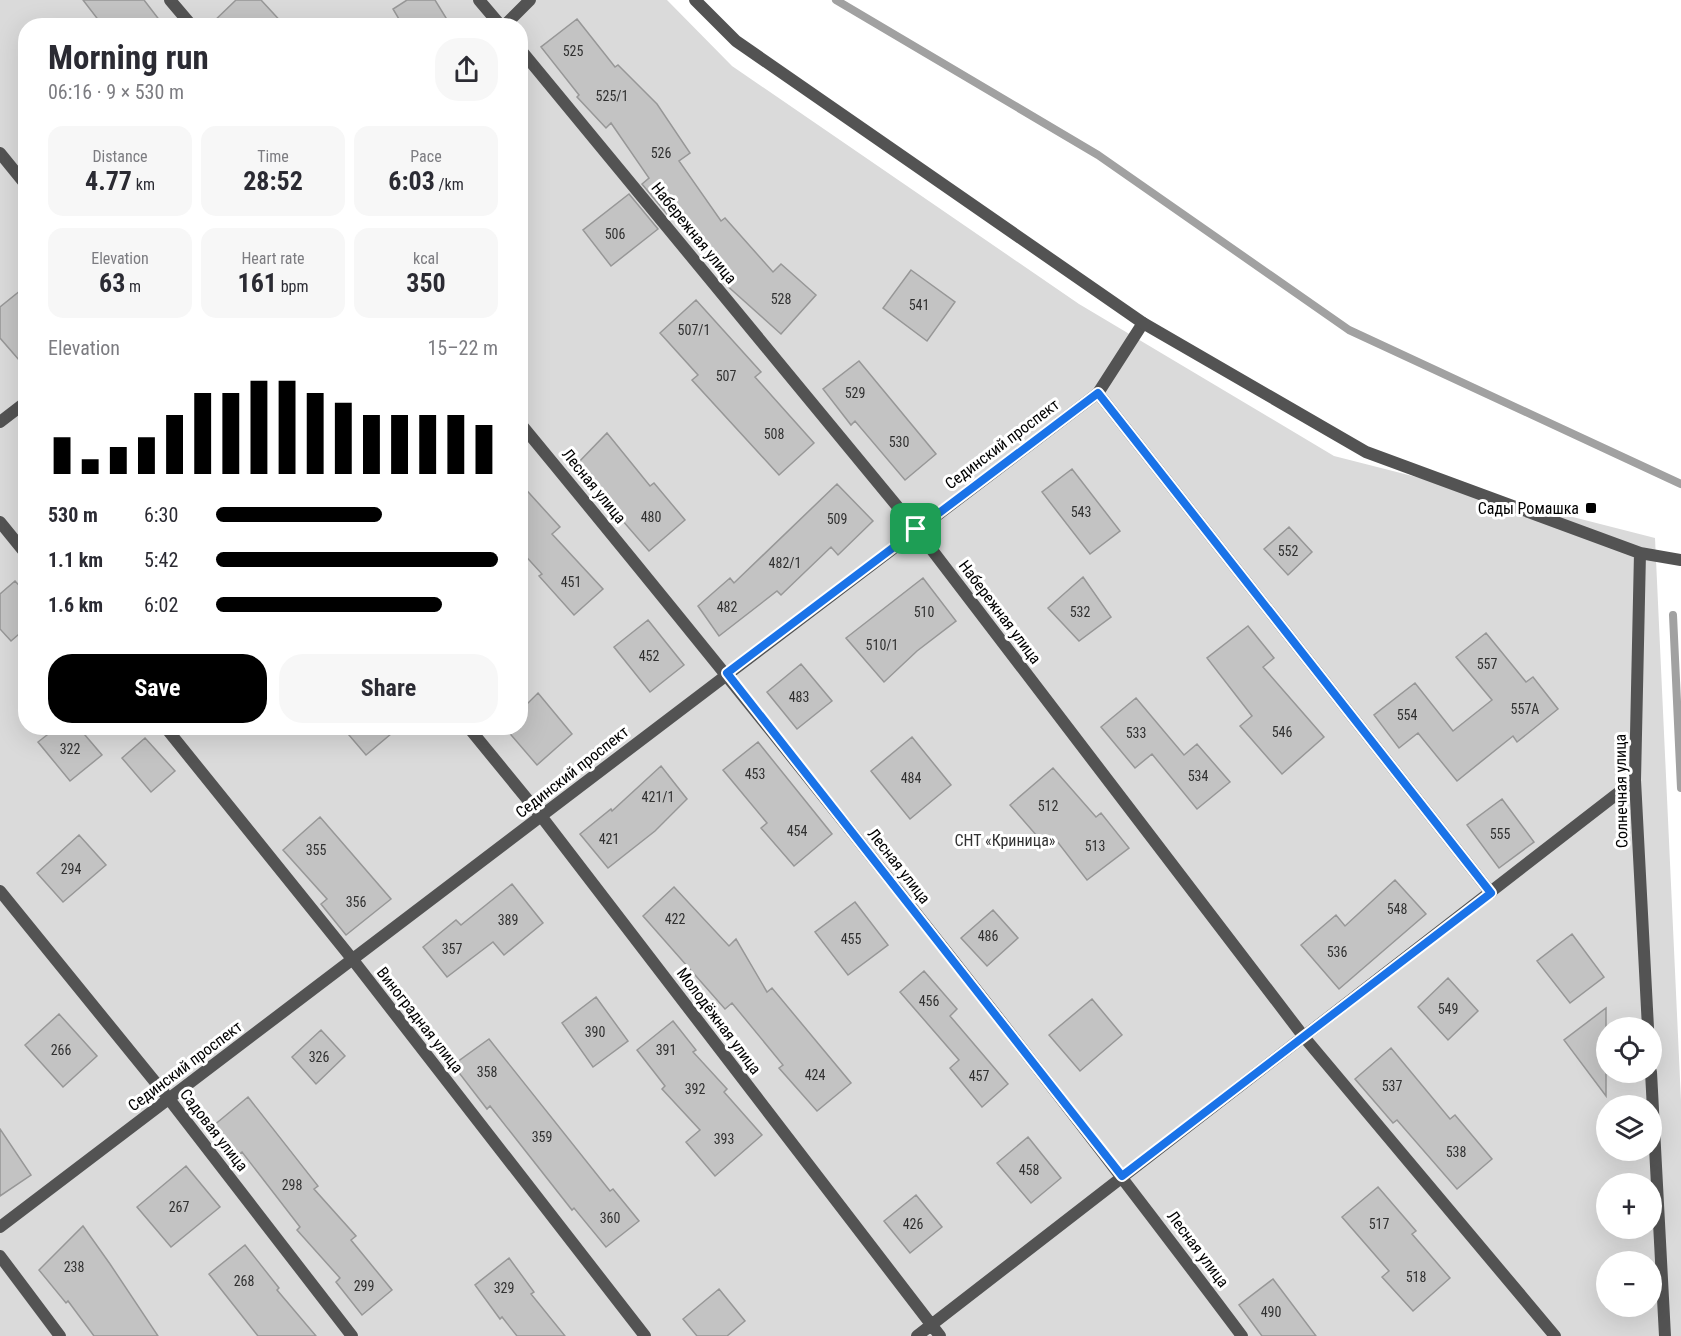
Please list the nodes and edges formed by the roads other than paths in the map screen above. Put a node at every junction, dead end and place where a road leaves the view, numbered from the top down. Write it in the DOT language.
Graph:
graph roads {
  1 [pos="170,0"];
  2 [pos="479,0"];
  3 [pos="530,0"];
  4 [pos="695,0"];
  5 [pos="185,18"];
  6 [pos="495,18"];
  7 [pos="511,18"];
  8 [pos="528,59"];
  9 [pos="0,153"];
  10 [pos="18,175"];
  11 [pos="1143,323"];
  12 [pos="1098,393"];
  13 [pos="18,408"];
  14 [pos="0,422"];
  15 [pos="528,433"];
  16 [pos="0,522"];
  17 [pos="916,529"];
  18 [pos="18,544"];
  19 [pos="1640,553"];
  20 [pos="1681,560"];
  21 [pos="727,673"];
  22 [pos="172,735"];
  23 [pos="475,735"];
  24 [pos="1635,780"];
  25 [pos="541,816"];
  26 [pos="0,891"];
  27 [pos="1491,893"];
  28 [pos="353,960"];
  29 [pos="1647,1017"];
  30 [pos="1304,1036"];
  31 [pos="1652,1083"];
  32 [pos="169,1099"];
  33 [pos="1122,1176"];
  34 [pos="0,1227"];
  35 [pos="0,1256"];
  36 [pos="931,1325"];
  37 [pos="60,1336"];
  38 [pos="352,1336"];
  39 [pos="645,1336"];
  40 [pos="917,1336"];
  41 [pos="940,1336"];
  42 [pos="1242,1336"];
  43 [pos="1555,1336"];
  44 [pos="1665,1336"];
  1 -- 5 [label="street"];
  2 -- 6 [label="street"];
  3 -- 7 [label="street"];
  4 -- 11 [label="street"];
  8 -- 17 [label="street, Набережная улица"];
  9 -- 10 [label="street"];
  11 -- 12 [label="street, Сединский проспект"];
  11 -- 19 [label="street"];
  12 -- 17 [label="street, Сединский проспект"];
  12 -- 27 [label="street"];
  13 -- 14 [label="street"];
  15 -- 21 [label="street, Лесная улица"];
  16 -- 18 [label="street"];
  17 -- 21 [label="street, Сединский проспект"];
  17 -- 30 [label="street, Набережная улица"];
  19 -- 20 [label="street"];
  19 -- 24 [label="street, Солнечная улица"];
  21 -- 25 [label="street, Сединский проспект"];
  21 -- 33 [label="street, Лесная улица"];
  22 -- 28 [label="street, Виноградная улица"];
  23 -- 25 [label="street, Молодёжная улица"];
  24 -- 27 [label="street"];
  24 -- 29 [label="street, Солнечная улица"];
  25 -- 28 [label="street, Сединский проспект"];
  25 -- 36 [label="street, Молодёжная улица"];
  26 -- 32 [label="street, Садовая улица"];
  27 -- 30 [label="street"];
  28 -- 32 [label="street, Сединский проспект"];
  28 -- 39 [label="street, Виноградная улица"];
  30 -- 33 [label="street"];
  30 -- 43 [label="street, Набережная улица"];
  31 -- 44 [label="street"];
  32 -- 34 [label="street, Сединский проспект"];
  32 -- 38 [label="street, Садовая улица"];
  33 -- 36 [label="street"];
  33 -- 42 [label="street, Лесная улица"];
  35 -- 37 [label="street"];
  36 -- 40 [label="street"];
  36 -- 41 [label="street, Молодёжная улица"];
}
